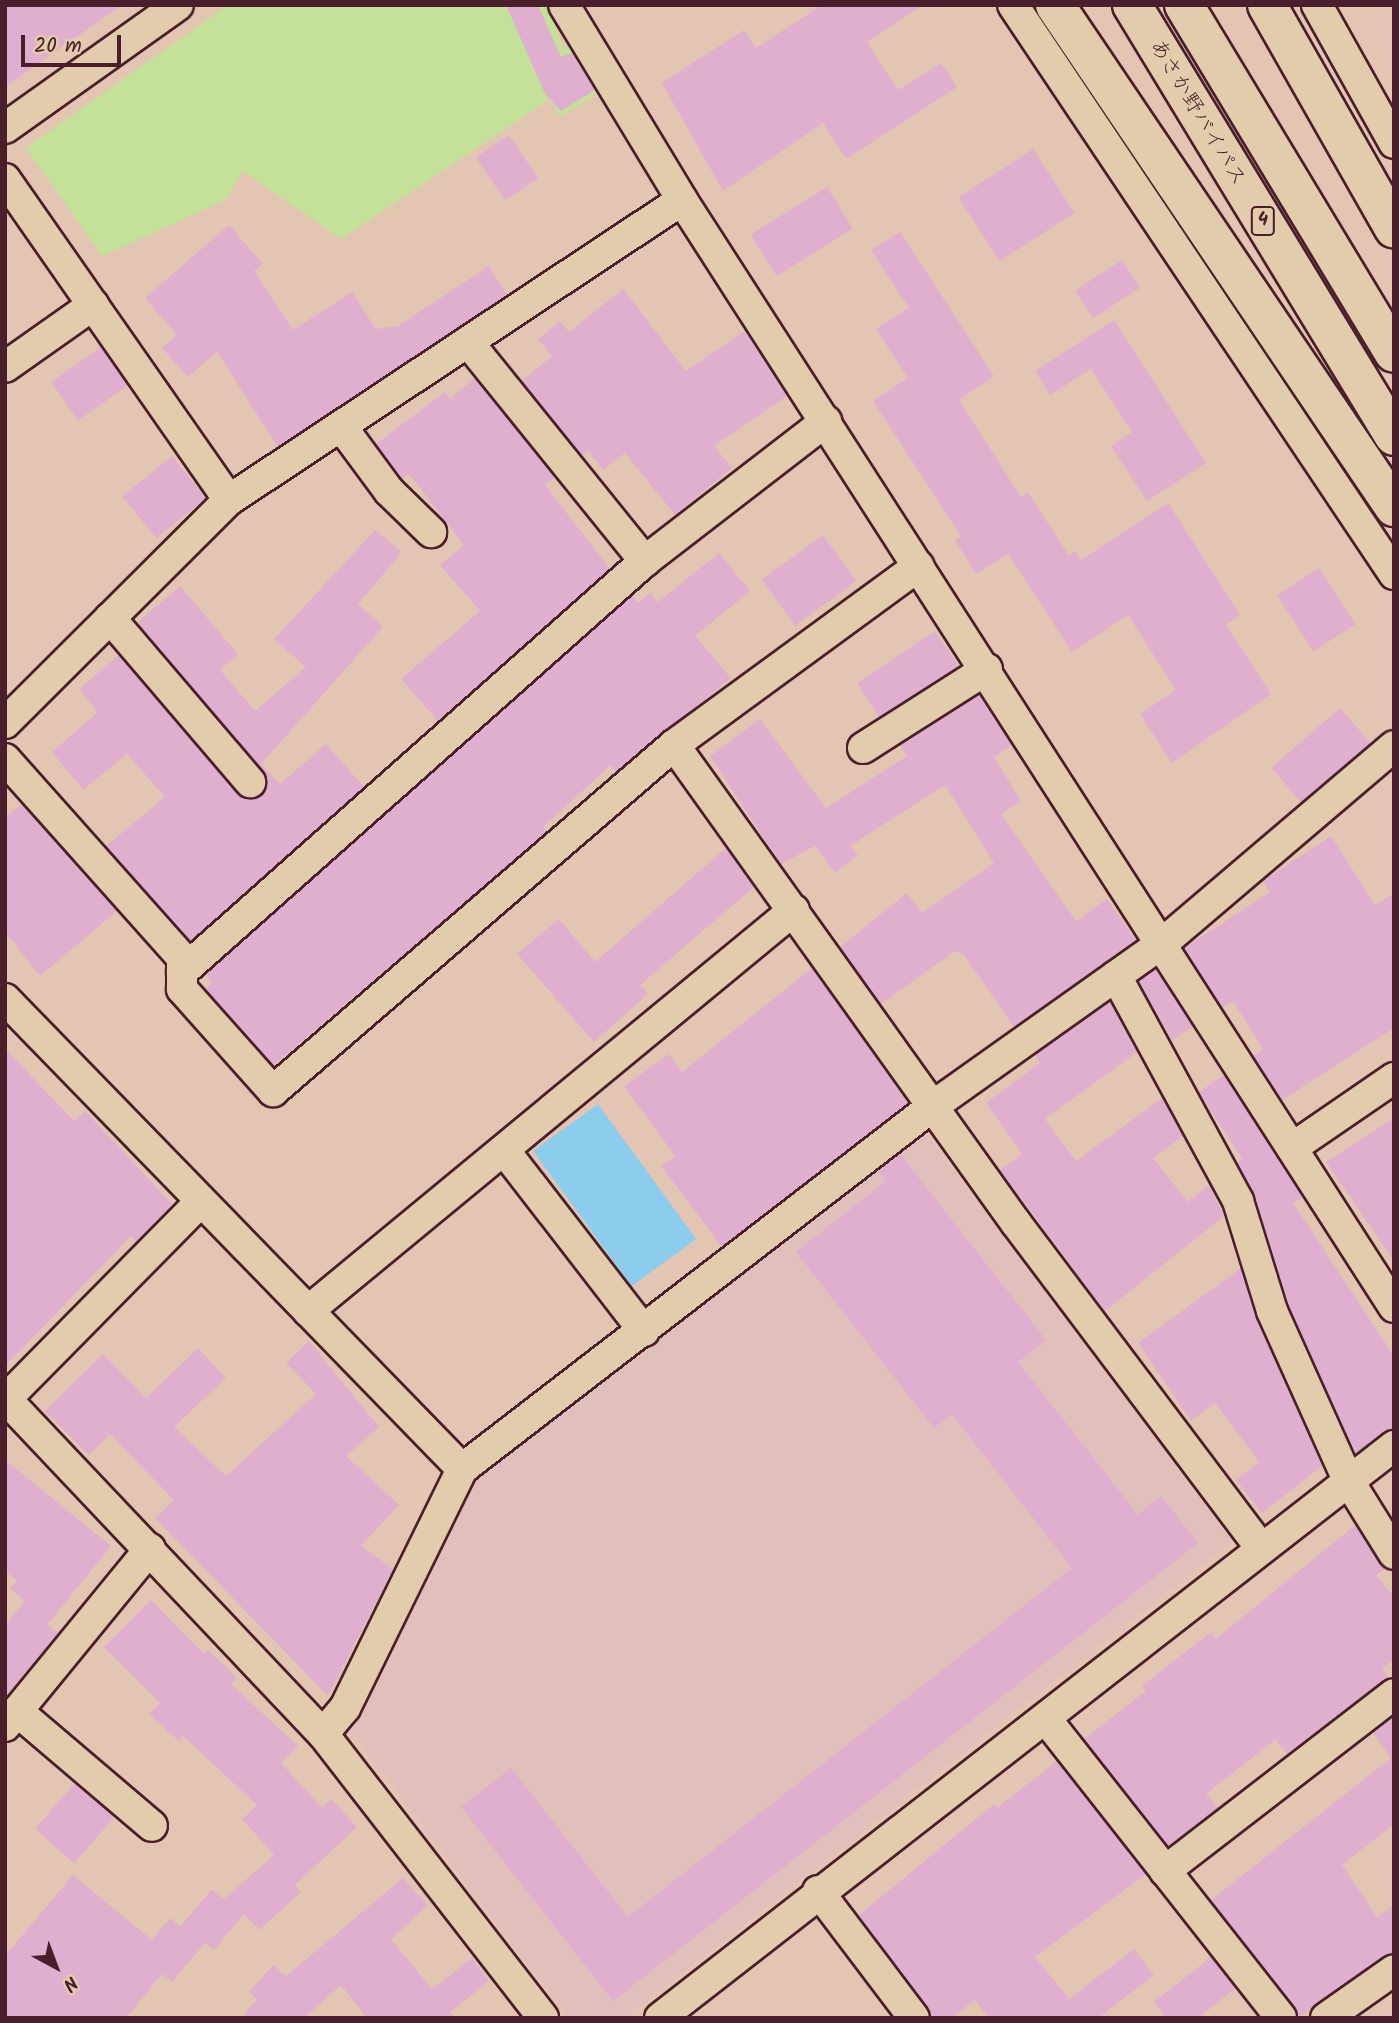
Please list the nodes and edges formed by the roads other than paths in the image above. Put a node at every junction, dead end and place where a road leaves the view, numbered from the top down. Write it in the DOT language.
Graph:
graph roads {
  1 [pos="178,5"];
  2 [pos="564,5"];
  3 [pos="1013,5"];
  4 [pos="1055,5"];
  5 [pos="1132,5"];
  6 [pos="1184,5"];
  7 [pos="1268,5"];
  8 [pos="1317,5"];
  9 [pos="5,128"];
  10 [pos="1394,143"];
  11 [pos="5,179"];
  12 [pos="682,200"];
  13 [pos="1394,229"];
  14 [pos="93,305"];
  15 [pos="468,342"];
  16 [pos="1394,353"];
  17 [pos="5,367"];
  18 [pos="826,421"];
  19 [pos="341,426"];
  20 [pos="1394,436"];
  21 [pos="229,500"];
  22 [pos="1394,507"];
  23 [pos="432,532"];
  24 [pos="645,561"];
  25 [pos="919,566"];
  26 [pos="1394,574"];
  27 [pos="110,618"];
  28 [pos="987,669"];
  29 [pos="5,723"];
  30 [pos="674,745"];
  31 [pos="1394,746"];
  32 [pos="863,748"];
  33 [pos="5,758"];
  34 [pos="250,782"];
  35 [pos="794,910"];
  36 [pos="1164,942"];
  37 [pos="182,971"];
  38 [pos="1116,976"];
  39 [pos="5,999"];
  40 [pos="1394,1078"];
  41 [pos="933,1106"];
  42 [pos="1292,1148"];
  43 [pos="504,1150"];
  44 [pos="201,1201"];
  45 [pos="1394,1307"];
  46 [pos="308,1311"];
  47 [pos="644,1331"];
  48 [pos="6,1399"];
  49 [pos="1394,1446"];
  50 [pos="462,1469"];
  51 [pos="1348,1480"];
  52 [pos="1259,1546"];
  53 [pos="150,1549"];
  54 [pos="1394,1554"];
  55 [pos="1394,1694"];
  56 [pos="11,1718"];
  57 [pos="1046,1719"];
  58 [pos="323,1734"];
  59 [pos="152,1826"];
  60 [pos="1166,1871"];
  61 [pos="818,1891"];
  62 [pos="1394,1970"];
  63 [pos="543,2018"];
  64 [pos="660,2018"];
  65 [pos="914,2018"];
  66 [pos="1281,2018"];
  67 [pos="1326,2018"];
  1 -- 9 [label="street"];
  2 -- 12 [label="street"];
  3 -- 26 [label="street"];
  4 -- 22 [label="highway"];
  5 -- 20 [label="highway, あさか野バイパス / 4"];
  6 -- 16 [label="highway, 4"];
  7 -- 13 [label="highway"];
  8 -- 10 [label="street"];
  11 -- 14 [label="street"];
  12 -- 15 [label="street"];
  12 -- 18 [label="street"];
  14 -- 17 [label="street"];
  14 -- 21 [label="street"];
  15 -- 19 [label="street"];
  15 -- 24 [label="street"];
  18 -- 24 [label="street"];
  18 -- 25 [label="street"];
  19 -- 21 [label="street"];
  19 -- 23 [label="street"];
  21 -- 27 [label="street"];
  24 -- 37 [label="street"];
  25 -- 28 [label="street"];
  25 -- 30 [label="street"];
  27 -- 29 [label="street"];
  27 -- 34 [label="street"];
  28 -- 32 [label="street"];
  28 -- 36 [label="street"];
  30 -- 35 [label="street"];
  30 -- 37 [label="street"];
  31 -- 36 [label="street"];
  33 -- 37 [label="street"];
  35 -- 41 [label="street"];
  35 -- 43 [label="street"];
  36 -- 38 [label="street"];
  36 -- 42 [label="street"];
  38 -- 41 [label="street"];
  38 -- 51 [label="street"];
  39 -- 44 [label="street"];
  40 -- 42 [label="street"];
  41 -- 47 [label="street"];
  41 -- 52 [label="street"];
  42 -- 45 [label="street"];
  43 -- 46 [label="street"];
  43 -- 47 [label="street"];
  44 -- 46 [label="street"];
  44 -- 48 [label="street"];
  46 -- 50 [label="street"];
  47 -- 50 [label="street"];
  48 -- 53 [label="street"];
  49 -- 51 [label="street"];
  50 -- 58 [label="street"];
  51 -- 52 [label="street"];
  51 -- 54 [label="street"];
  52 -- 57 [label="street"];
  53 -- 56 [label="street"];
  53 -- 58 [label="street"];
  55 -- 60 [label="street"];
  56 -- 59 [label="street"];
  57 -- 60 [label="street"];
  57 -- 61 [label="street"];
  58 -- 63 [label="street"];
  60 -- 66 [label="street"];
  61 -- 64 [label="street"];
  61 -- 65 [label="street"];
  62 -- 67 [label="street"];
}
